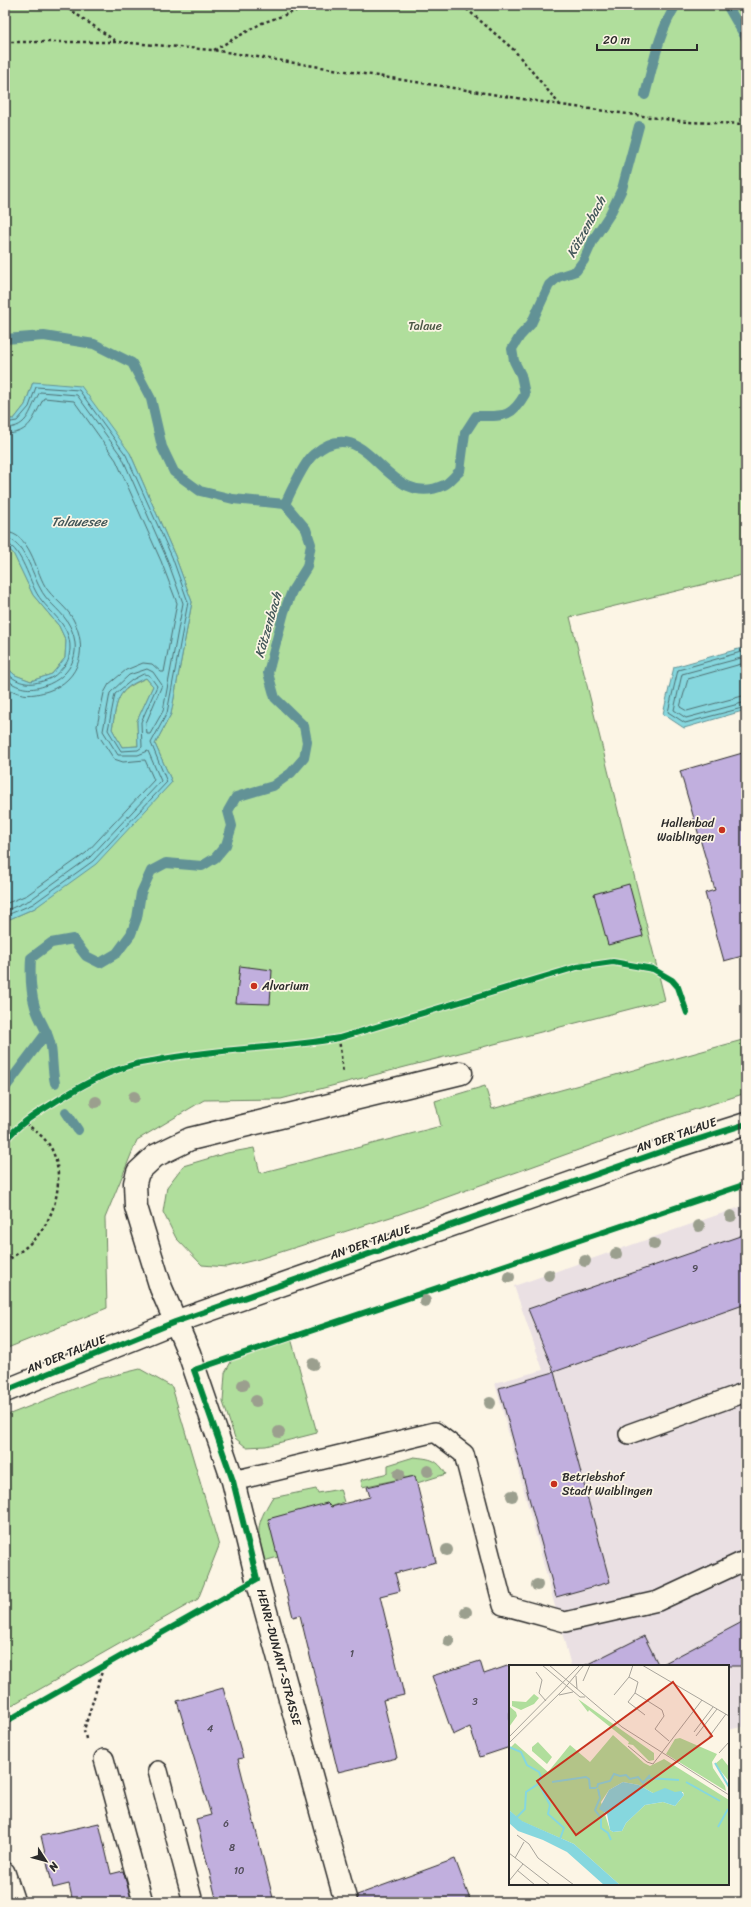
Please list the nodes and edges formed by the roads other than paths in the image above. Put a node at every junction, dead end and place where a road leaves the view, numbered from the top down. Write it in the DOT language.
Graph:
graph roads {
  1 [pos="461,1073"];
  2 [pos="746,1124"];
  3 [pos="175,1322"];
  4 [pos="5,1391"];
  5 [pos="746,1392"];
  6 [pos="629,1434"];
  7 [pos="233,1481"];
  8 [pos="746,1560"];
  9 [pos="104,1759"];
  10 [pos="158,1771"];
  11 [pos="5,1872"];
  12 [pos="14,1902"];
  13 [pos="143,1902"];
  14 [pos="193,1902"];
  15 [pos="346,1902"];
  1 -- 3 [label="street"];
  2 -- 3 [label="street, AN DER TALAUE"];
  3 -- 4 [label="street, AN DER TALAUE"];
  3 -- 7 [label="street, HENRI-DUNANT-STRASSE"];
  5 -- 6 [label="lane"];
  7 -- 8 [label="lane"];
  7 -- 15 [label="street, HENRI-DUNANT-STRASSE"];
  9 -- 13 [label="lane"];
  10 -- 14 [label="lane"];
  11 -- 12 [label="lane"];
}
